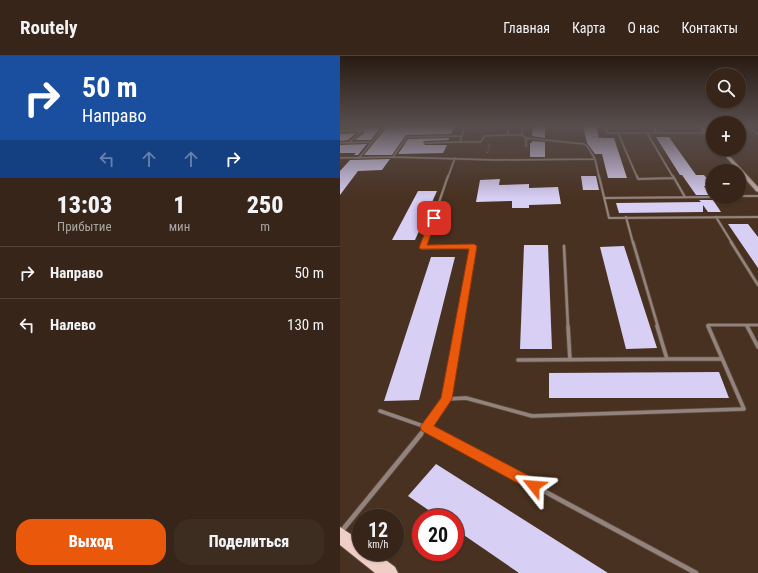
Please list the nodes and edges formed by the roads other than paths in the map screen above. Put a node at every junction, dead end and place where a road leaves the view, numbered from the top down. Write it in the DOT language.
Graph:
graph roads {
  1 [pos="364,150"];
  2 [pos="398,150"];
  3 [pos="590,150"];
  4 [pos="625,150"];
  5 [pos="657,150"];
  6 [pos="727,156"];
  7 [pos="340,158"];
  8 [pos="359,158"];
  9 [pos="393,158"];
  10 [pos="455,158"];
  11 [pos="595,159"];
  12 [pos="674,178"];
  13 [pos="757,188"];
  14 [pos="706,196"];
  15 [pos="746,196"];
  16 [pos="758,196"];
  17 [pos="685,197"];
  18 [pos="605,198"];
  19 [pos="716,217"];
  20 [pos="758,217"];
  21 [pos="626,218"];
  22 [pos="564,246"];
  23 [pos="758,284"];
  24 [pos="746,325"];
  25 [pos="758,325"];
  26 [pos="758,347"];
  27 [pos="667,359"];
  28 [pos="722,359"];
  29 [pos="518,360"];
  30 [pos="570,360"];
  31 [pos="446,399"];
  32 [pos="380,411"];
  33 [pos="426,427"];
  34 [pos="340,534"];
  35 [pos="352,544"];
  36 [pos="373,561"];
  37 [pos="389,573"];
  38 [pos="696,573"];
  1 -- 8 [label="lane"];
  2 -- 9 [label="lane"];
  3 -- 11 [label="lane"];
  4 -- 12 [label="lane"];
  5 -- 12 [label="lane"];
  6 -- 13 [label="main road"];
  7 -- 8 [label="lane"];
  8 -- 9 [label="lane"];
  9 -- 10 [label="lane"];
  10 -- 11 [label="lane"];
  10 -- 31 [label="lane"];
  11 -- 18 [label="lane"];
  12 -- 17 [label="lane"];
  14 -- 17 [label="lane"];
  15 -- 16 [label="lane"];
  17 -- 18 [label="lane"];
  18 -- 21 [label="lane"];
  19 -- 20 [label="lane"];
  19 -- 21 [label="lane"];
  19 -- 23 [label="lane"];
  21 -- 27 [label="lane"];
  22 -- 30 [label="lane"];
  24 -- 25 [label="lane"];
  24 -- 26 [label="lane"];
  24 -- 28 [label="lane"];
  27 -- 28 [label="lane"];
  27 -- 30 [label="lane"];
  28 -- 31 [label="lane"];
  29 -- 30 [label="lane"];
  31 -- 33 [label="lane"];
  32 -- 33 [label="lane"];
  33 -- 34 [label="lane"];
  33 -- 38 [label="lane"];
  34 -- 35 [label="main road"];
  36 -- 37 [label="main road"];
}
